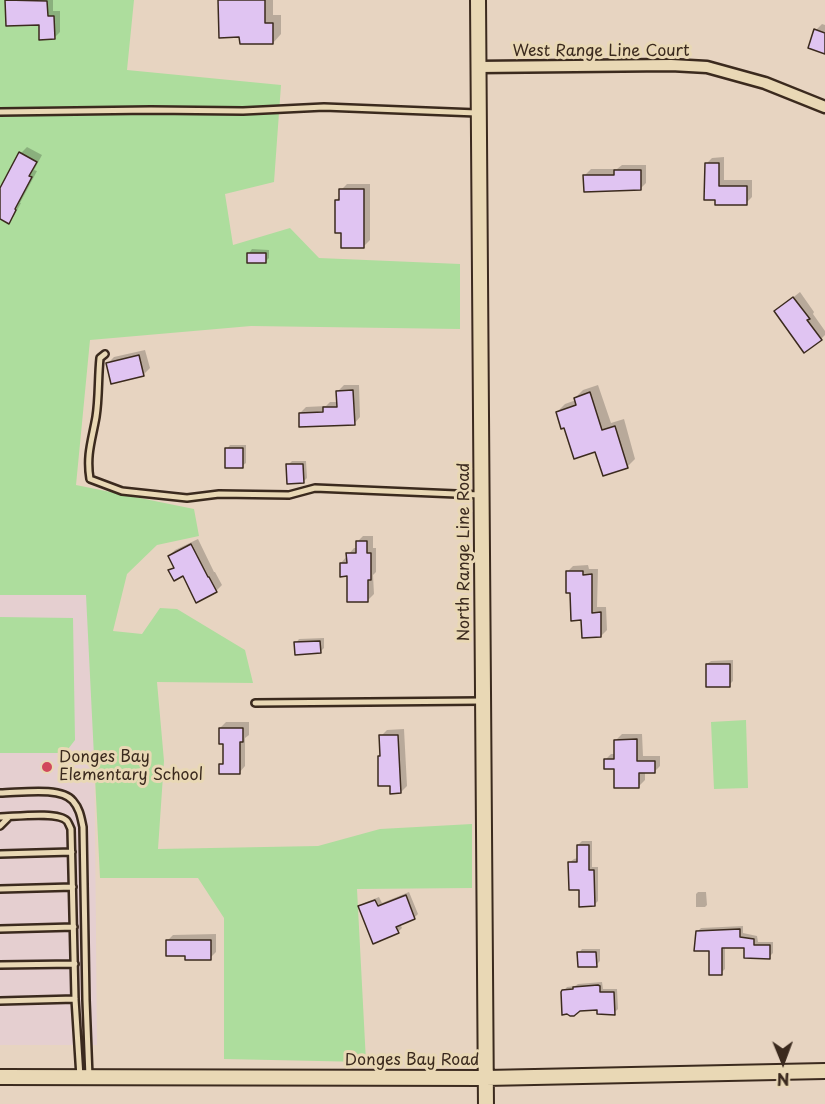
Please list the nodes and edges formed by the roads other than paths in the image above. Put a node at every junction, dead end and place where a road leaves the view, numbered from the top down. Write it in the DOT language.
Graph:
graph roads {
  1 [pos="478,0"];
  2 [pos="478,67"];
  3 [pos="825,108"];
  4 [pos="0,112"];
  5 [pos="478,113"];
  6 [pos="105,354"];
  7 [pos="481,495"];
  8 [pos="483,701"];
  9 [pos="255,703"];
  10 [pos="0,793"];
  11 [pos="9,817"];
  12 [pos="0,818"];
  13 [pos="0,826"];
  14 [pos="72,852"];
  15 [pos="0,854"];
  16 [pos="73,886"];
  17 [pos="0,889"];
  18 [pos="74,927"];
  19 [pos="0,929"];
  20 [pos="75,964"];
  21 [pos="0,965"];
  22 [pos="75,999"];
  23 [pos="0,1001"];
  24 [pos="825,1071"];
  25 [pos="0,1077"];
  26 [pos="85,1078"];
  27 [pos="486,1078"];
  28 [pos="486,1104"];
  1 -- 2 [label="street, North Range Line Road"];
  2 -- 3 [label="street, West Range Line Court"];
  2 -- 5 [label="street, North Range Line Road"];
  4 -- 5 [label="lane"];
  5 -- 7 [label="street, North Range Line Road"];
  6 -- 7 [label="lane"];
  7 -- 8 [label="street, North Range Line Road"];
  8 -- 9 [label="lane"];
  8 -- 27 [label="street, North Range Line Road"];
  10 -- 26 [label="lane"];
  11 -- 12 [label="lane"];
  11 -- 13 [label="lane"];
  11 -- 14 [label="lane"];
  14 -- 15 [label="lane"];
  14 -- 16 [label="lane"];
  16 -- 17 [label="lane"];
  16 -- 18 [label="lane"];
  18 -- 19 [label="lane"];
  18 -- 20 [label="lane"];
  20 -- 21 [label="lane"];
  20 -- 22 [label="lane"];
  22 -- 23 [label="lane"];
  22 -- 26 [label="lane"];
  24 -- 27 [label="street, Donges Bay Road"];
  25 -- 26 [label="street, Donges Bay Road"];
  26 -- 27 [label="street, Donges Bay Road"];
  27 -- 28 [label="street, North Range Line Road"];
}
